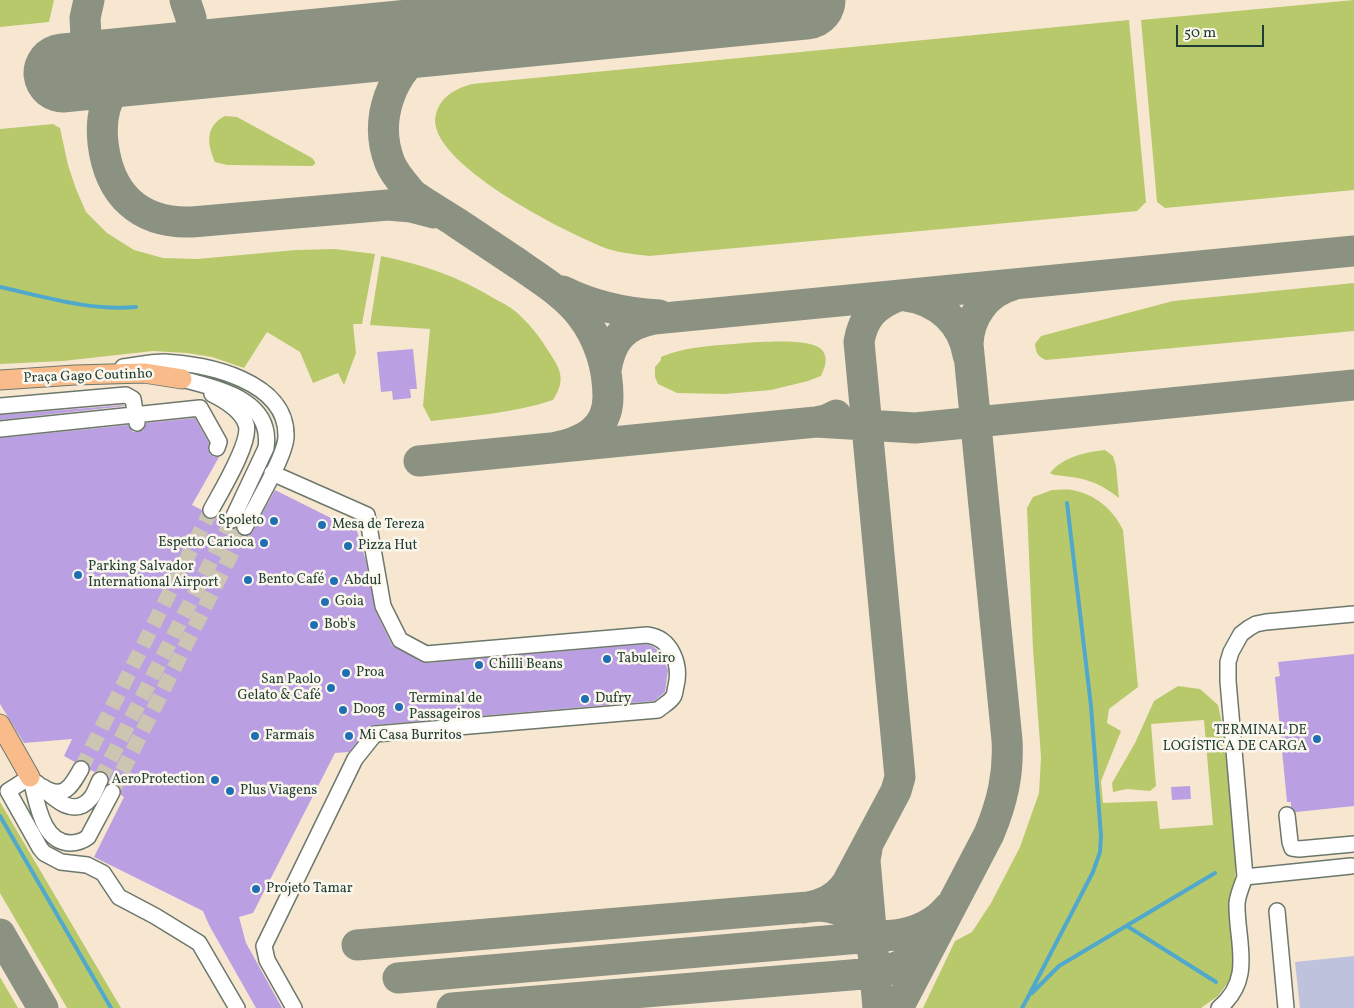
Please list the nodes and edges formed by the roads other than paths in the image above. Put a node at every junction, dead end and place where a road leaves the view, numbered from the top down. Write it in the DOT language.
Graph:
graph roads {
  1 [pos="75,375"];
  2 [pos="182,379"];
  3 [pos="0,380"];
  4 [pos="0,406"];
  5 [pos="137,420"];
  6 [pos="0,429"];
  7 [pos="217,448"];
  8 [pos="272,473"];
  9 [pos="211,510"];
  10 [pos="1354,614"];
  11 [pos="0,724"];
  12 [pos="81,768"];
  13 [pos="34,780"];
  14 [pos="100,780"];
  15 [pos="112,792"];
  16 [pos="1287,815"];
  17 [pos="1354,844"];
  18 [pos="1351,866"];
  19 [pos="1245,877"];
  20 [pos="1277,911"];
  21 [pos="237,1008"];
  22 [pos="294,1008"];
  23 [pos="1219,1008"];
  24 [pos="1286,1008"];
  1 -- 2 [label="main road, Praça Gago Coutinho"];
  1 -- 3 [label="main road, Praça Gago Coutinho"];
  1 -- 8 [label="lane"];
  2 -- 8 [label="lane"];
  2 -- 9 [label="lane, Praça Gago Coutinho"];
  4 -- 5 [label="lane"];
  5 -- 6 [label="lane"];
  5 -- 7 [label="lane"];
  8 -- 22 [label="lane"];
  10 -- 19 [label="lane"];
  11 -- 13 [label="main road"];
  12 -- 13 [label="lane"];
  13 -- 14 [label="lane"];
  13 -- 15 [label="lane"];
  13 -- 21 [label="lane"];
  16 -- 17 [label="lane"];
  18 -- 19 [label="lane"];
  19 -- 23 [label="lane"];
  20 -- 24 [label="lane"];
}
